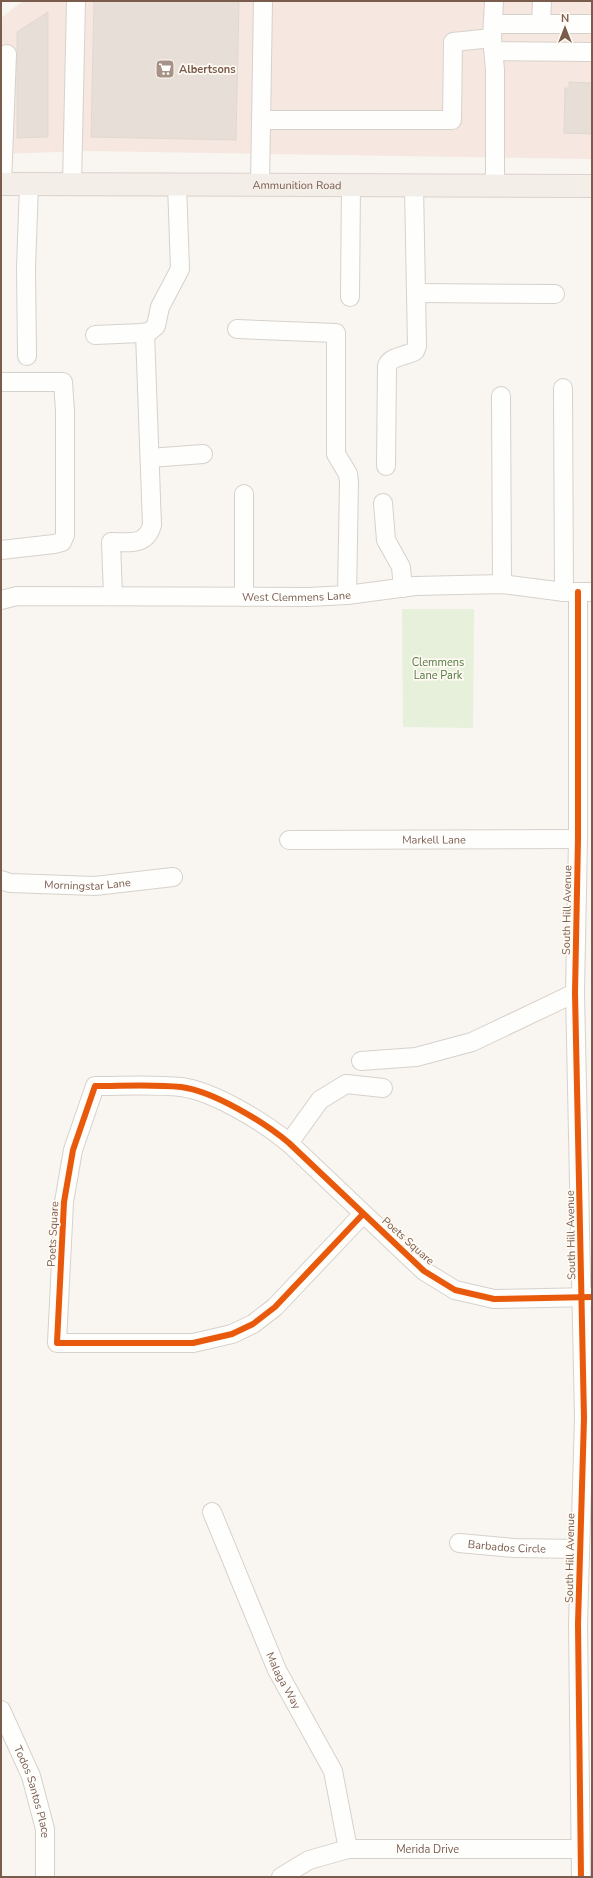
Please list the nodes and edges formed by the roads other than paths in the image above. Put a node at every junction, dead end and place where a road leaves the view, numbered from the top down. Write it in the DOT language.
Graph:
graph roads {
  1 [pos="76,1"];
  2 [pos="263,1"];
  3 [pos="494,1"];
  4 [pos="542,1"];
  5 [pos="541,24"];
  6 [pos="592,24"];
  7 [pos="493,38"];
  8 [pos="592,52"];
  9 [pos="7,54"];
  10 [pos="261,120"];
  11 [pos="2,184"];
  12 [pos="29,184"];
  13 [pos="72,184"];
  14 [pos="177,184"];
  15 [pos="260,185"];
  16 [pos="351,185"];
  17 [pos="414,186"];
  18 [pos="495,186"];
  19 [pos="592,186"];
  20 [pos="416,293"];
  21 [pos="555,294"];
  22 [pos="350,297"];
  23 [pos="236,329"];
  24 [pos="145,333"];
  25 [pos="95,335"];
  26 [pos="26,356"];
  27 [pos="1,382"];
  28 [pos="563,388"];
  29 [pos="502,396"];
  30 [pos="203,454"];
  31 [pos="150,458"];
  32 [pos="386,466"];
  33 [pos="244,494"];
  34 [pos="384,504"];
  35 [pos="1,550"];
  36 [pos="502,584"];
  37 [pos="403,588"];
  38 [pos="578,592"];
  39 [pos="347,595"];
  40 [pos="113,596"];
  41 [pos="244,597"];
  42 [pos="1,600"];
  43 [pos="578,839"];
  44 [pos="289,840"];
  45 [pos="174,877"];
  46 [pos="1,880"];
  47 [pos="575,993"];
  48 [pos="361,1061"];
  49 [pos="382,1088"];
  50 [pos="289,1143"];
  51 [pos="363,1214"];
  52 [pos="587,1297"];
  53 [pos="588,1423"];
  54 [pos="212,1512"];
  55 [pos="459,1543"];
  56 [pos="580,1549"];
  57 [pos="585,1624"];
  58 [pos="1,1710"];
  59 [pos="586,1734"];
  60 [pos="348,1849"];
  61 [pos="580,1849"];
  62 [pos="45,1877"];
  63 [pos="281,1877"];
  64 [pos="581,1877"];
  1 -- 13 [label="street"];
  2 -- 10 [label="street"];
  3 -- 7 [label="street"];
  4 -- 5 [label="street"];
  5 -- 6 [label="street"];
  5 -- 7 [label="street"];
  7 -- 8 [label="street"];
  7 -- 10 [label="street"];
  7 -- 18 [label="street"];
  9 -- 11 [label="street"];
  10 -- 15 [label="street"];
  11 -- 12 [label="main road, Ammunition Road"];
  12 -- 13 [label="main road, Ammunition Road"];
  12 -- 26 [label="street"];
  13 -- 14 [label="main road, Ammunition Road"];
  14 -- 15 [label="main road, Ammunition Road"];
  14 -- 24 [label="street"];
  15 -- 16 [label="main road, Ammunition Road"];
  16 -- 17 [label="main road, Ammunition Road"];
  16 -- 22 [label="street"];
  17 -- 18 [label="main road, Ammunition Road"];
  17 -- 20 [label="street"];
  18 -- 19 [label="main road, Ammunition Road"];
  20 -- 21 [label="street"];
  20 -- 32 [label="street"];
  23 -- 39 [label="street"];
  24 -- 25 [label="street"];
  24 -- 31 [label="street"];
  27 -- 35 [label="street"];
  28 -- 38 [label="street, South Hill Avenue"];
  29 -- 36 [label="street"];
  30 -- 31 [label="street"];
  31 -- 40 [label="street"];
  33 -- 41 [label="street"];
  34 -- 37 [label="street"];
  36 -- 37 [label="street, West Clemmens Lane"];
  36 -- 38 [label="street, West Clemmens Lane"];
  37 -- 39 [label="street, West Clemmens Lane"];
  38 -- 43 [label="street, South Hill Avenue"];
  39 -- 41 [label="street, West Clemmens Lane"];
  40 -- 41 [label="street, West Clemmens Lane"];
  40 -- 42 [label="street, West Clemmens Lane"];
  43 -- 44 [label="street, Markell Lane"];
  43 -- 47 [label="street, South Hill Avenue"];
  45 -- 46 [label="street, Morningstar Lane"];
  47 -- 48 [label="street"];
  47 -- 52 [label="street, South Hill Avenue"];
  49 -- 50 [label="street"];
  50 -- 51 [label="street, Poets Square"];
  50 -- 51 [label="street, Poets Square"];
  51 -- 52 [label="street, Poets Square"];
  52 -- 53 [label="street, South Hill Avenue"];
  53 -- 56 [label="street, South Hill Avenue"];
  54 -- 60 [label="street, Malaga Way"];
  55 -- 56 [label="street, Barbados Circle"];
  56 -- 57 [label="street, South Hill Avenue"];
  57 -- 59 [label="street, South Hill Avenue"];
  58 -- 62 [label="street, Todos Santos Place"];
  59 -- 61 [label="street, South Hill Avenue"];
  60 -- 61 [label="street, Merida Drive"];
  60 -- 63 [label="street, Merida Drive"];
  61 -- 64 [label="street, South Hill Avenue"];
}
